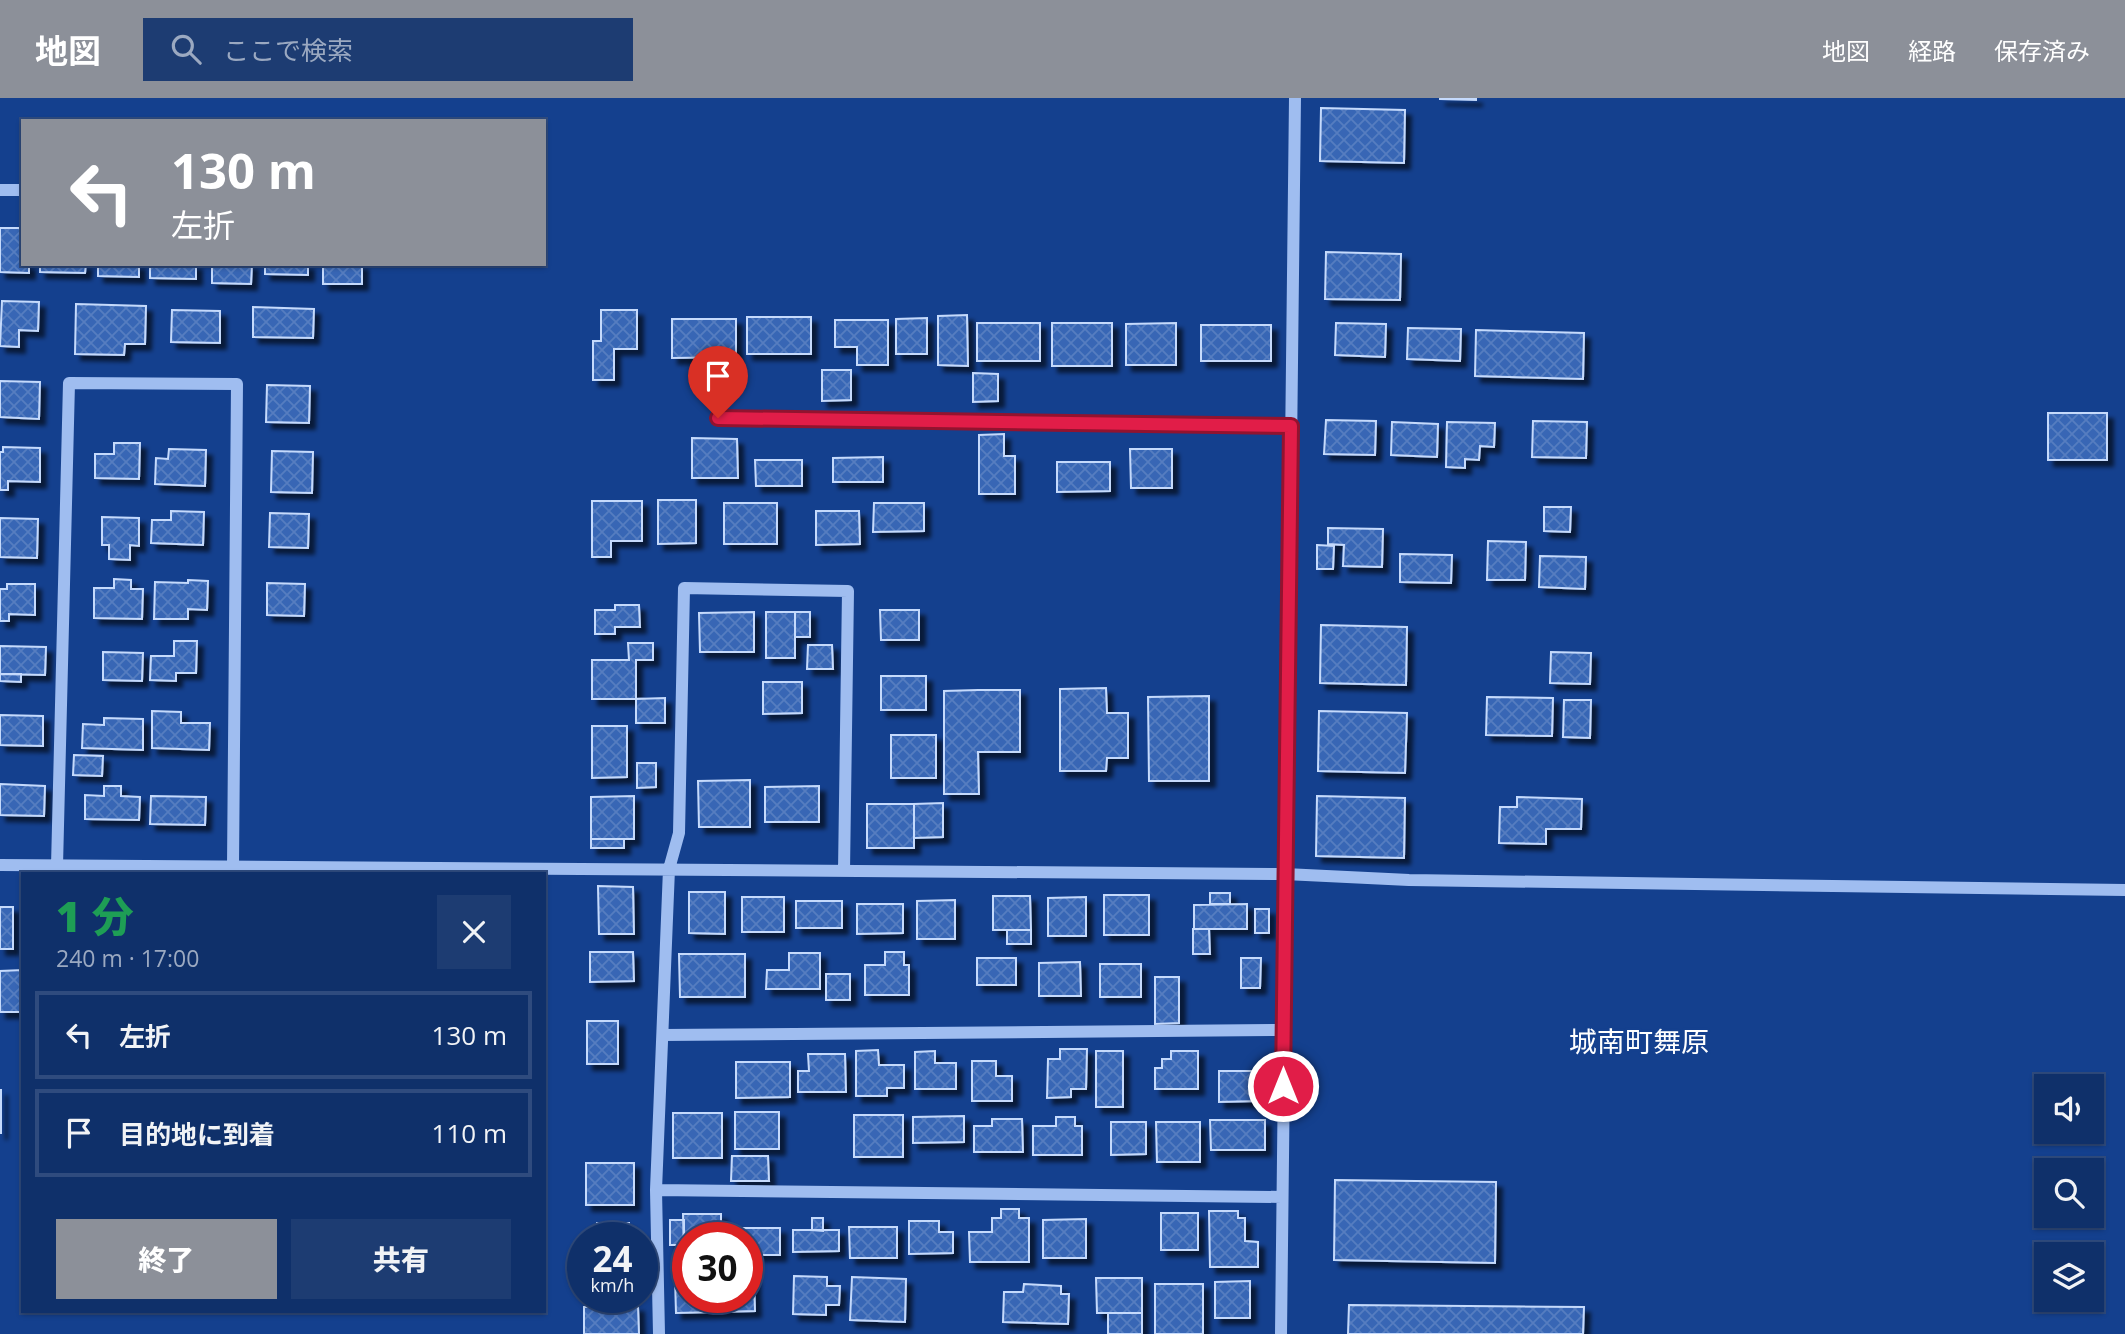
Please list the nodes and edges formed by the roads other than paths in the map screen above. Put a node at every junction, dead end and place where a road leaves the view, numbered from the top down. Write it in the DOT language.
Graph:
graph roads {
  1 [pos="1295,98"];
  2 [pos="0,190"];
  3 [pos="21,191"];
  4 [pos="718,418"];
  5 [pos="1291,426"];
  6 [pos="0,865"];
  7 [pos="57,866"];
  8 [pos="233,867"];
  9 [pos="669,869"];
  10 [pos="844,871"];
  11 [pos="1285,874"];
  12 [pos="2125,890"];
  13 [pos="1284,1030"];
  14 [pos="663,1035"];
  15 [pos="656,1190"];
  16 [pos="1282,1198"];
  17 [pos="659,1334"];
  18 [pos="1282,1334"];
  1 -- 5 [label="street"];
  2 -- 3 [label="street"];
  4 -- 5 [label="street"];
  5 -- 11 [label="street"];
  6 -- 7 [label="street"];
  7 -- 8 [label="street"];
  7 -- 8 [label="street"];
  8 -- 9 [label="street"];
  9 -- 10 [label="street"];
  9 -- 10 [label="street"];
  9 -- 14 [label="street"];
  10 -- 11 [label="street"];
  11 -- 12 [label="street"];
  11 -- 13 [label="street"];
  13 -- 14 [label="street"];
  13 -- 16 [label="street"];
  14 -- 15 [label="street"];
  15 -- 16 [label="street"];
  15 -- 17 [label="street"];
  16 -- 18 [label="street"];
}
